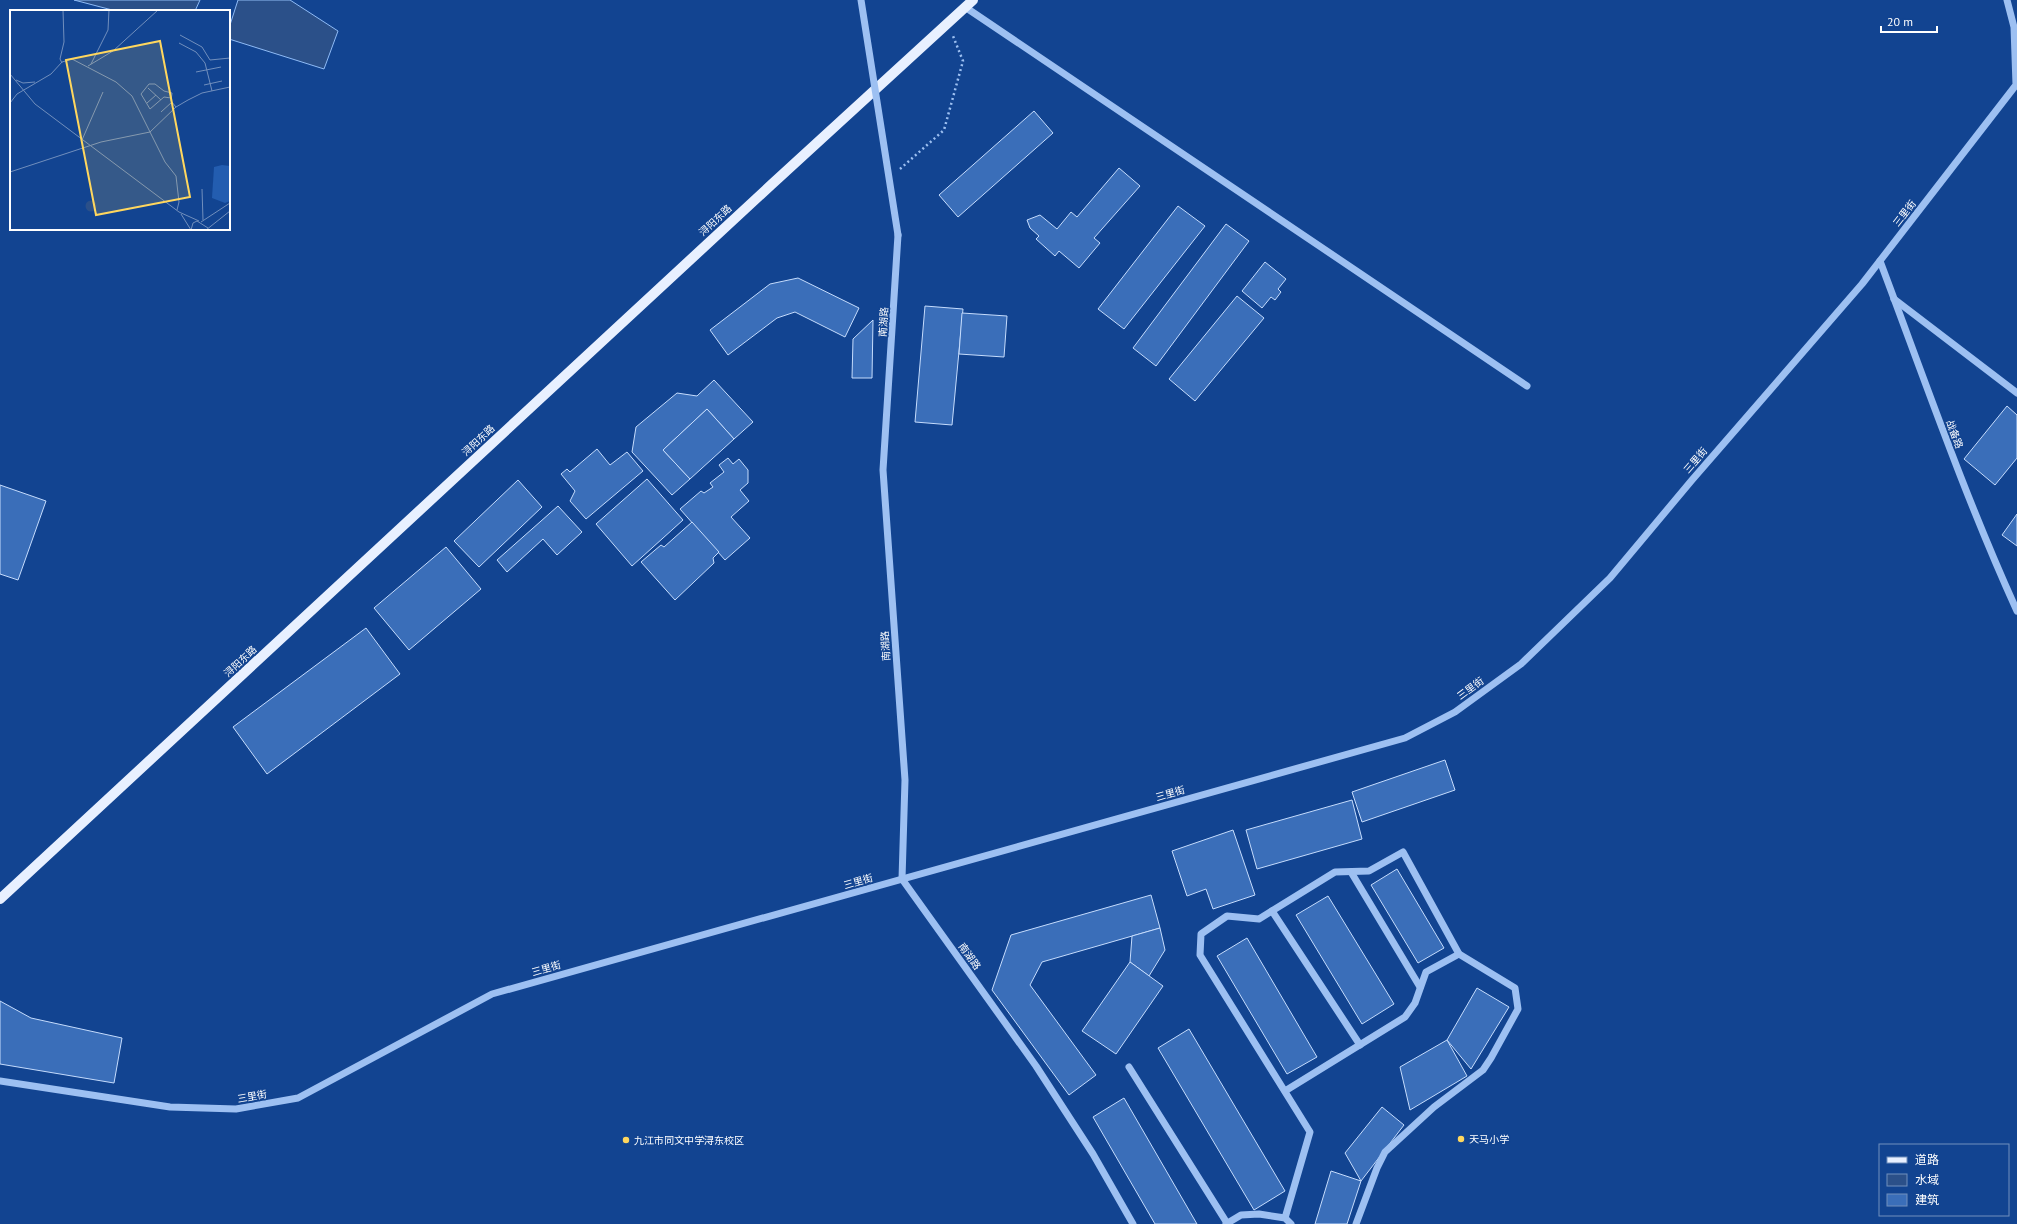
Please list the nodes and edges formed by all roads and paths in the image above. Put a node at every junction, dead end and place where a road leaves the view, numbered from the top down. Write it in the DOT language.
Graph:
graph roads {
  1 [pos="862,0"];
  2 [pos="2007,0"];
  3 [pos="969,3"];
  4 [pos="948,23"];
  5 [pos="889,178"];
  6 [pos="1880,261"];
  7 [pos="1894,299"];
  8 [pos="1527,386"];
  9 [pos="2017,393"];
  10 [pos="2017,611"];
  11 [pos="1351,872"];
  12 [pos="902,879"];
  13 [pos="0,899"];
  14 [pos="1272,911"];
  15 [pos="1459,954"];
  16 [pos="1420,987"];
  17 [pos="1360,1045"];
  18 [pos="1129,1067"];
  19 [pos="0,1081"];
  20 [pos="1285,1091"];
  21 [pos="1285,1218"];
  22 [pos="1133,1224"];
  23 [pos="1226,1224"];
  24 [pos="1291,1224"];
  25 [pos="1356,1224"];
  1 -- 5 [label="street, 南湖路, bridge"];
  2 -- 6 [label="street, 三里街"];
  3 -- 4 [label="main road, 浔阳东路"];
  3 -- 8 [label="street"];
  4 -- 5 [label="path"];
  4 -- 13 [label="main road, 浔阳东路"];
  5 -- 12 [label="street, 南湖路, bridge"];
  6 -- 7 [label="street, 战备路"];
  6 -- 12 [label="street, 三里街"];
  7 -- 9 [label="street"];
  7 -- 10 [label="street, 战备路"];
  11 -- 14 [label="street"];
  11 -- 15 [label="street"];
  11 -- 16 [label="street"];
  12 -- 19 [label="street, 三里街"];
  12 -- 22 [label="street, 南湖路"];
  14 -- 17 [label="street"];
  14 -- 20 [label="street"];
  15 -- 16 [label="street"];
  15 -- 25 [label="street"];
  16 -- 17 [label="street"];
  17 -- 20 [label="street"];
  18 -- 23 [label="street"];
  20 -- 21 [label="street"];
  21 -- 23 [label="street"];
  21 -- 24 [label="street"];
}
